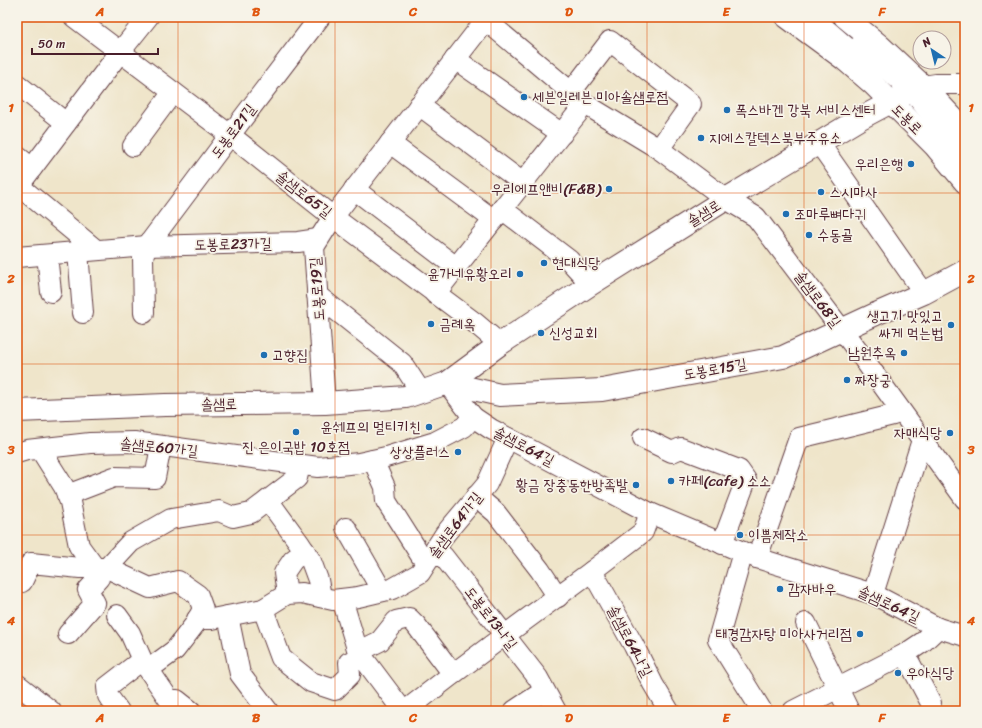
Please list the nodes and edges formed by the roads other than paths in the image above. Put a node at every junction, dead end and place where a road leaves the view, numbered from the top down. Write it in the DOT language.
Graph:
graph roads {
  1 [pos="74,17"];
  2 [pos="148,17"];
  3 [pos="320,17"];
  4 [pos="788,17"];
  5 [pos="812,17"];
  6 [pos="822,17"];
  7 [pos="845,17"];
  8 [pos="485,18"];
  9 [pos="120,52"];
  10 [pos="455,59"];
  11 [pos="17,84"];
  12 [pos="965,84"];
  13 [pos="173,92"];
  14 [pos="906,94"];
  15 [pos="578,98"];
  16 [pos="420,105"];
  17 [pos="66,123"];
  18 [pos="965,130"];
  19 [pos="562,134"];
  20 [pos="230,135"];
  21 [pos="390,143"];
  22 [pos="819,143"];
  23 [pos="133,146"];
  24 [pos="659,149"];
  25 [pos="965,155"];
  26 [pos="24,162"];
  27 [pos="965,165"];
  28 [pos="965,182"];
  29 [pos="523,183"];
  30 [pos="18,187"];
  31 [pos="354,189"];
  32 [pos="726,200"];
  33 [pos="498,214"];
  34 [pos="333,216"];
  35 [pos="318,239"];
  36 [pos="147,246"];
  37 [pos="87,251"];
  38 [pos="47,254"];
  39 [pos="17,257"];
  40 [pos="456,267"];
  41 [pos="965,271"];
  42 [pos="591,284"];
  43 [pos="51,292"];
  44 [pos="924,292"];
  45 [pos="436,294"];
  46 [pos="317,296"];
  47 [pos="144,312"];
  48 [pos="83,313"];
  49 [pos="841,330"];
  50 [pos="500,344"];
  51 [pos="447,382"];
  52 [pos="421,392"];
  53 [pos="325,403"];
  54 [pos="900,410"];
  55 [pos="17,411"];
  56 [pos="473,417"];
  57 [pos="508,438"];
  58 [pos="643,438"];
  59 [pos="922,440"];
  60 [pos="161,446"];
  61 [pos="25,447"];
  62 [pos="373,460"];
  63 [pos="300,465"];
  64 [pos="67,495"];
  65 [pos="476,496"];
  66 [pos="965,499"];
  67 [pos="268,500"];
  68 [pos="650,514"];
  69 [pos="346,528"];
  70 [pos="722,544"];
  71 [pos="305,551"];
  72 [pos="750,555"];
  73 [pos="430,556"];
  74 [pos="101,568"];
  75 [pos="592,571"];
  76 [pos="22,582"];
  77 [pos="382,591"];
  78 [pos="287,594"];
  79 [pos="873,594"];
  80 [pos="558,596"];
  81 [pos="321,597"];
  82 [pos="342,599"];
  83 [pos="263,609"];
  84 [pos="117,615"];
  85 [pos="228,616"];
  86 [pos="197,619"];
  87 [pos="806,623"];
  88 [pos="938,628"];
  89 [pos="68,634"];
  90 [pos="505,635"];
  91 [pos="965,636"];
  92 [pos="905,654"];
  93 [pos="361,656"];
  94 [pos="145,664"];
  95 [pos="453,674"];
  96 [pos="17,684"];
  97 [pos="838,689"];
  98 [pos="544,691"];
  99 [pos="931,703"];
  100 [pos="51,711"];
  101 [pos="119,711"];
  102 [pos="191,711"];
  103 [pos="268,711"];
  104 [pos="404,711"];
  105 [pos="514,711"];
  106 [pos="556,711"];
  107 [pos="669,711"];
  108 [pos="762,711"];
  109 [pos="793,711"];
  110 [pos="849,711"];
  1 -- 9 [label="street, 솔샘로65길"];
  2 -- 9 [label="street"];
  3 -- 20 [label="street, 도봉로21길"];
  4 -- 14 [label="main road, 도봉로"];
  5 -- 14 [label="street"];
  6 -- 14 [label="street"];
  7 -- 14 [label="main road, 도봉로"];
  8 -- 10 [label="street, 도봉로19길"];
  8 -- 15 [label="street, 솔샘로68길"];
  9 -- 13 [label="street, 솔샘로65길"];
  9 -- 17 [label="street"];
  10 -- 16 [label="street, 도봉로19길"];
  10 -- 19 [label="street"];
  11 -- 17 [label="street"];
  12 -- 14 [label="street"];
  13 -- 20 [label="street, 솔샘로65길"];
  13 -- 23 [label="street"];
  14 -- 18 [label="main road, 도봉로"];
  14 -- 22 [label="main road, 솔샘로"];
  14 -- 25 [label="street"];
  14 -- 27 [label="street"];
  14 -- 28 [label="main road, 도봉로"];
  15 -- 19 [label="street"];
  15 -- 24 [label="street, 솔샘로68길"];
  15 -- 24 [label="street"];
  16 -- 21 [label="street, 도봉로19길"];
  16 -- 29 [label="street"];
  17 -- 26 [label="street"];
  19 -- 29 [label="street"];
  20 -- 34 [label="street, 솔샘로65길"];
  20 -- 36 [label="street, 도봉로21길"];
  21 -- 31 [label="street, 도봉로19길"];
  21 -- 33 [label="street"];
  22 -- 32 [label="main road, 솔샘로"];
  22 -- 44 [label="street"];
  24 -- 32 [label="street, 솔샘로68길"];
  26 -- 30 [label="street"];
  29 -- 33 [label="street"];
  30 -- 37 [label="street"];
  31 -- 34 [label="street, 도봉로19길"];
  31 -- 40 [label="street"];
  32 -- 42 [label="main road, 솔샘로"];
  32 -- 49 [label="street, 솔샘로68길"];
  33 -- 40 [label="street"];
  33 -- 42 [label="street"];
  34 -- 35 [label="street, 도봉로19길"];
  34 -- 45 [label="street, 솔샘로65길"];
  35 -- 36 [label="street, 도봉로23가길"];
  35 -- 46 [label="street, 도봉로19길"];
  36 -- 37 [label="street, 도봉로23가길"];
  36 -- 47 [label="street"];
  37 -- 38 [label="street, 도봉로23가길"];
  37 -- 48 [label="street"];
  38 -- 39 [label="street, 도봉로23가길"];
  38 -- 43 [label="street"];
  40 -- 45 [label="street"];
  41 -- 44 [label="main road, 도봉로15길"];
  42 -- 50 [label="main road, 솔샘로"];
  44 -- 49 [label="main road, 도봉로15길"];
  45 -- 50 [label="street, 솔샘로65길"];
  46 -- 52 [label="street"];
  46 -- 53 [label="street, 도봉로19길"];
  49 -- 51 [label="main road, 도봉로15길"];
  49 -- 54 [label="street, 솔샘로68길"];
  50 -- 51 [label="main road, 솔샘로"];
  51 -- 52 [label="main road, 솔샘로"];
  51 -- 56 [label="street, 솔샘로64길"];
  52 -- 53 [label="main road, 솔샘로"];
  53 -- 55 [label="main road, 솔샘로"];
  54 -- 59 [label="street, 솔샘로68길"];
  54 -- 72 [label="street"];
  56 -- 57 [label="street, 솔샘로64길"];
  56 -- 62 [label="street, 솔샘로60가길"];
  57 -- 65 [label="street, 솔샘로64가길"];
  57 -- 68 [label="street, 솔샘로64길"];
  58 -- 70 [label="street"];
  59 -- 66 [label="street, 솔샘로68길"];
  59 -- 79 [label="street"];
  60 -- 61 [label="street, 솔샘로60가길"];
  60 -- 63 [label="street, 솔샘로60가길"];
  60 -- 64 [label="street"];
  61 -- 64 [label="street"];
  62 -- 63 [label="street, 솔샘로60가길"];
  62 -- 73 [label="street"];
  63 -- 67 [label="street"];
  64 -- 74 [label="street"];
  65 -- 73 [label="street, 솔샘로64가길"];
  65 -- 80 [label="street"];
  67 -- 71 [label="street"];
  67 -- 74 [label="street"];
  68 -- 70 [label="street, 솔샘로64길"];
  68 -- 75 [label="street"];
  69 -- 77 [label="street"];
  70 -- 72 [label="street, 솔샘로64길"];
  71 -- 78 [label="street"];
  71 -- 81 [label="street"];
  72 -- 79 [label="street, 솔샘로64길"];
  72 -- 108 [label="street"];
  73 -- 77 [label="street, 솔샘로64가길"];
  73 -- 90 [label="street, 도봉로13나길"];
  74 -- 76 [label="street"];
  74 -- 86 [label="street"];
  74 -- 89 [label="street"];
  75 -- 80 [label="street"];
  75 -- 107 [label="street, 솔샘로64나길"];
  77 -- 82 [label="street, 솔샘로64가길"];
  78 -- 81 [label="street, 솔샘로64가길"];
  78 -- 83 [label="street"];
  79 -- 88 [label="street, 솔샘로64길"];
  80 -- 90 [label="street"];
  81 -- 82 [label="street, 솔샘로64가길"];
  82 -- 93 [label="street"];
  83 -- 85 [label="street"];
  83 -- 93 [label="street"];
  84 -- 94 [label="street"];
  85 -- 86 [label="street"];
  85 -- 103 [label="street"];
  86 -- 94 [label="street"];
  87 -- 97 [label="street"];
  88 -- 91 [label="street, 솔샘로64길"];
  88 -- 92 [label="street"];
  90 -- 95 [label="street"];
  90 -- 98 [label="street, 도봉로13나길"];
  92 -- 97 [label="street"];
  92 -- 99 [label="street"];
  93 -- 95 [label="street"];
  93 -- 104 [label="street"];
  94 -- 101 [label="street"];
  94 -- 102 [label="street"];
  95 -- 104 [label="street"];
  96 -- 100 [label="street"];
  97 -- 109 [label="street"];
  97 -- 110 [label="street"];
  98 -- 105 [label="street"];
  98 -- 106 [label="street, 도봉로13나길"];
}
